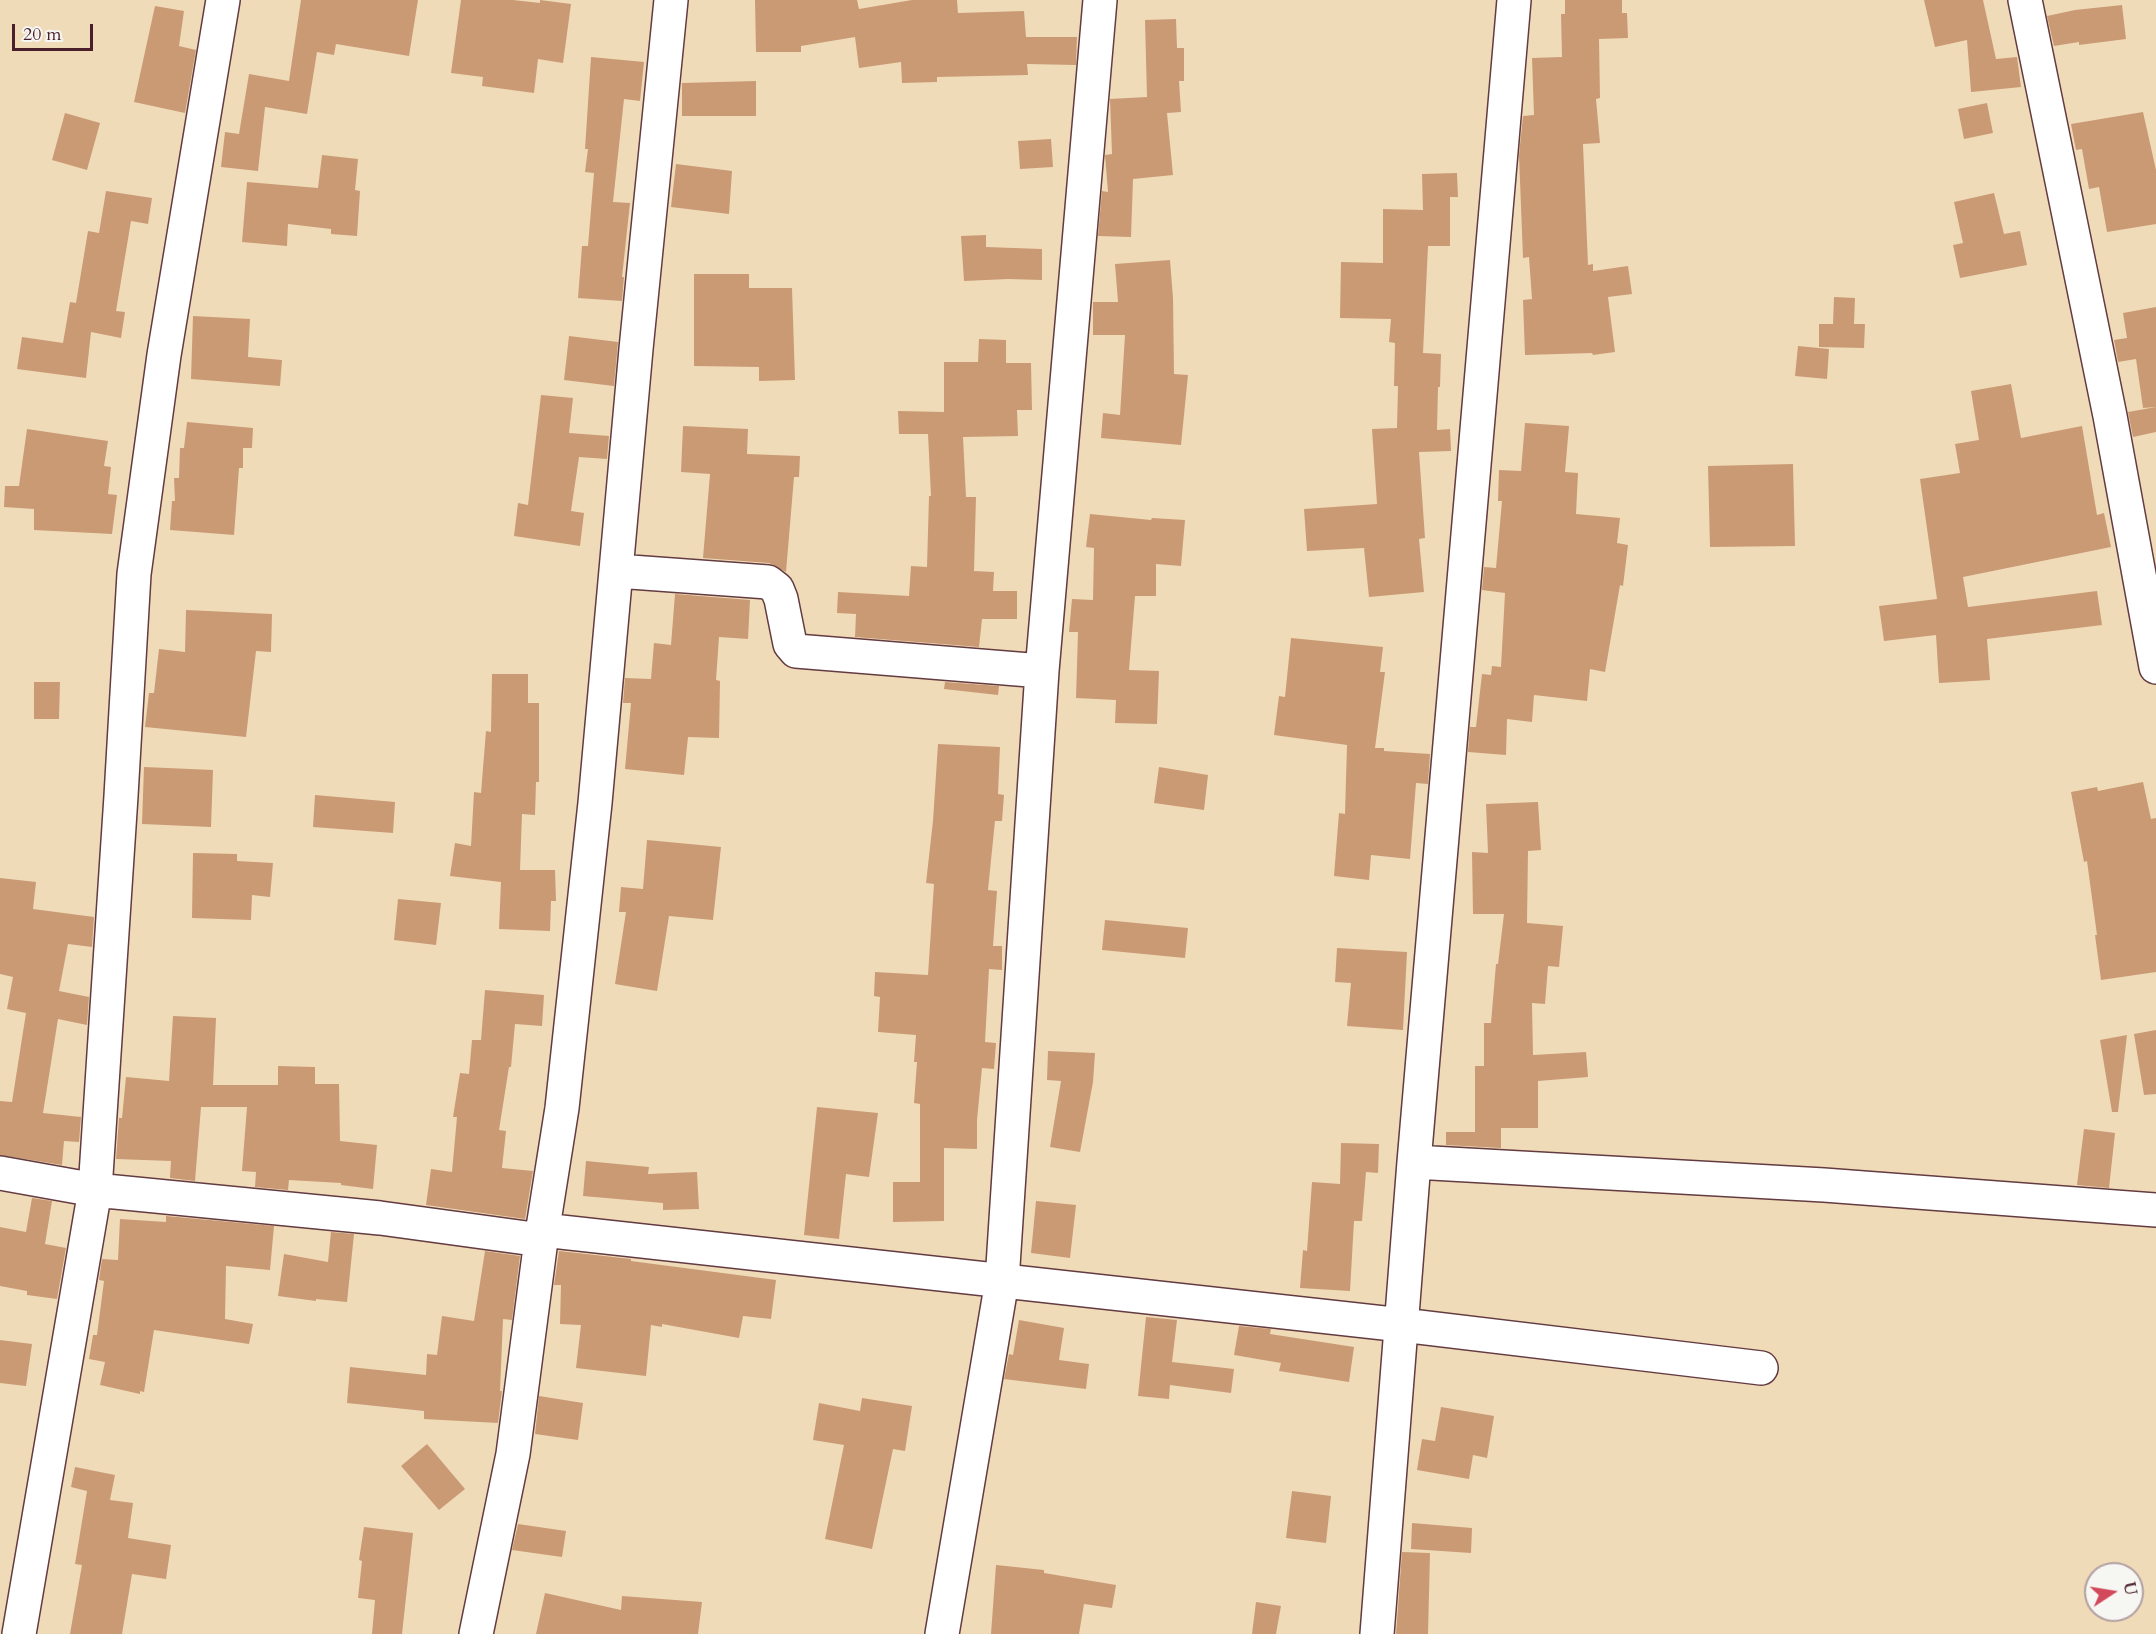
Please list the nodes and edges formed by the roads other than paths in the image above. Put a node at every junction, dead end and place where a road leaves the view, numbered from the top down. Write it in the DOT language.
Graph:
graph roads {
  1 [pos="223,0"];
  2 [pos="671,0"];
  3 [pos="1100,0"];
  4 [pos="1514,0"];
  5 [pos="2025,0"];
  6 [pos="616,570"];
  7 [pos="2156,667"];
  8 [pos="1042,671"];
  9 [pos="1414,1162"];
  10 [pos="0,1173"];
  11 [pos="95,1190"];
  12 [pos="2156,1210"];
  13 [pos="542,1235"];
  14 [pos="1002,1281"];
  15 [pos="1402,1325"];
  16 [pos="1761,1368"];
  17 [pos="19,1634"];
  18 [pos="476,1634"];
  19 [pos="942,1634"];
  20 [pos="1377,1634"];
  1 -- 11 [label="street"];
  2 -- 6 [label="street"];
  3 -- 8 [label="street"];
  4 -- 9 [label="street"];
  5 -- 7 [label="street"];
  6 -- 8 [label="street"];
  6 -- 13 [label="street"];
  8 -- 14 [label="street"];
  9 -- 12 [label="street"];
  9 -- 15 [label="street"];
  10 -- 11 [label="street"];
  11 -- 13 [label="street"];
  11 -- 17 [label="street"];
  13 -- 14 [label="street"];
  13 -- 18 [label="street"];
  14 -- 15 [label="street"];
  14 -- 19 [label="street"];
  15 -- 16 [label="street"];
  15 -- 20 [label="street"];
}
